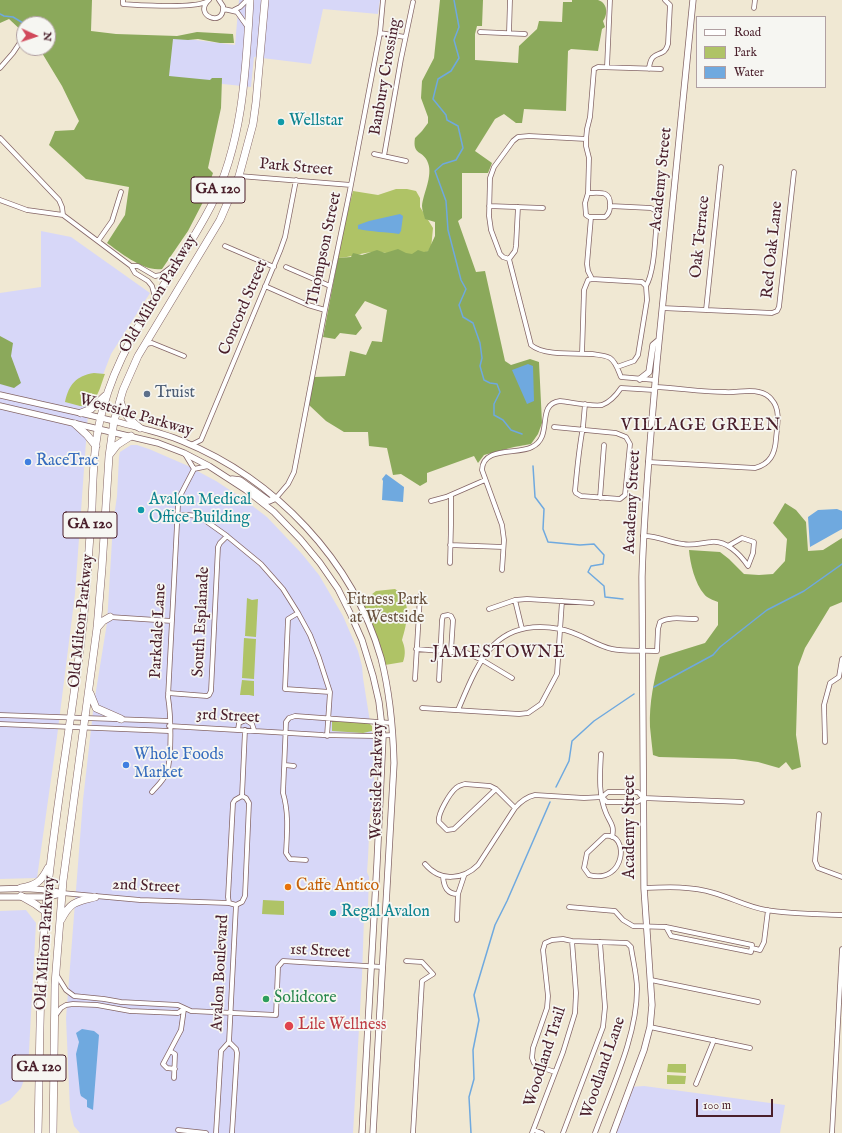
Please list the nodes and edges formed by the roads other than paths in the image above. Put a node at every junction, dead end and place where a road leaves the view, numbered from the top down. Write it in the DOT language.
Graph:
graph roads {
  1 [pos="219,0"];
  2 [pos="247,0"];
  3 [pos="250,0"];
  4 [pos="265,0"];
  5 [pos="383,0"];
  6 [pos="510,0"];
  7 [pos="610,0"];
  8 [pos="665,0"];
  9 [pos="693,0"];
  10 [pos="755,0"];
  11 [pos="208,1"];
  12 [pos="123,2"];
  13 [pos="142,2"];
  14 [pos="412,2"];
  15 [pos="187,6"];
  16 [pos="754,8"];
  17 [pos="224,9"];
  18 [pos="234,10"];
  19 [pos="204,11"];
  20 [pos="249,29"];
  21 [pos="480,32"];
  22 [pos="380,33"];
  23 [pos="510,33"];
  24 [pos="525,34"];
  25 [pos="405,37"];
  26 [pos="16,48"];
  27 [pos="607,67"];
  28 [pos="0,68"];
  29 [pos="649,69"];
  30 [pos="661,69"];
  31 [pos="0,138"];
  32 [pos="586,139"];
  33 [pos="374,154"];
  34 [pos="384,156"];
  35 [pos="406,160"];
  36 [pos="721,167"];
  37 [pos="794,172"];
  38 [pos="239,176"];
  39 [pos="296,180"];
  40 [pos="351,185"];
  41 [pos="121,192"];
  42 [pos="588,192"];
  43 [pos="0,200"];
  44 [pos="489,206"];
  45 [pos="610,206"];
  46 [pos="518,207"];
  47 [pos="543,208"];
  48 [pos="63,215"];
  49 [pos="590,217"];
  50 [pos="98,241"];
  51 [pos="225,246"];
  52 [pos="509,258"];
  53 [pos="178,262"];
  54 [pos="131,266"];
  55 [pos="274,267"];
  56 [pos="286,267"];
  57 [pos="592,279"];
  58 [pos="266,286"];
  59 [pos="330,286"];
  60 [pos="646,286"];
  61 [pos="155,299"];
  62 [pos="662,308"];
  63 [pos="325,310"];
  64 [pos="706,310"];
  65 [pos="151,333"];
  66 [pos="659,340"];
  67 [pos="152,343"];
  68 [pos="144,344"];
  69 [pos="582,354"];
  70 [pos="184,356"];
  71 [pos="617,367"];
  72 [pos="640,379"];
  73 [pos="655,380"];
  74 [pos="655,388"];
  75 [pos="0,395"];
  76 [pos="107,395"];
  77 [pos="120,399"];
  78 [pos="585,404"];
  79 [pos="0,406"];
  80 [pos="81,413"];
  81 [pos="100,418"];
  82 [pos="114,421"];
  83 [pos="75,424"];
  84 [pos="554,427"];
  85 [pos="140,428"];
  86 [pos="98,429"];
  87 [pos="582,430"];
  88 [pos="112,432"];
  89 [pos="131,436"];
  90 [pos="201,440"];
  91 [pos="192,445"];
  92 [pos="604,445"];
  93 [pos="96,446"];
  94 [pos="203,451"];
  95 [pos="184,453"];
  96 [pos="109,456"];
  97 [pos="648,462"];
  98 [pos="209,466"];
  99 [pos="194,469"];
  100 [pos="228,478"];
  101 [pos="485,480"];
  102 [pos="451,495"];
  103 [pos="276,498"];
  104 [pos="600,498"];
  105 [pos="431,501"];
  106 [pos="178,514"];
  107 [pos="227,536"];
  108 [pos="643,536"];
  109 [pos="450,545"];
  110 [pos="728,546"];
  111 [pos="503,547"];
  112 [pos="450,563"];
  113 [pos="502,570"];
  114 [pos="420,596"];
  115 [pos="515,600"];
  116 [pos="562,601"];
  117 [pos="592,603"];
  118 [pos="99,604"];
  119 [pos="489,609"];
  120 [pos="298,613"];
  121 [pos="110,617"];
  122 [pos="696,619"];
  123 [pos="172,621"];
  124 [pos="97,628"];
  125 [pos="522,629"];
  126 [pos="560,629"];
  127 [pos="416,649"];
  128 [pos="440,650"];
  129 [pos="643,650"];
  130 [pos="451,651"];
  131 [pos="842,659"];
  132 [pos="482,660"];
  133 [pos="512,678"];
  134 [pos="840,678"];
  135 [pos="415,679"];
  136 [pos="439,680"];
  137 [pos="89,690"];
  138 [pos="330,692"];
  139 [pos="168,693"];
  140 [pos="422,708"];
  141 [pos="458,710"];
  142 [pos="0,715"];
  143 [pos="328,717"];
  144 [pos="74,718"];
  145 [pos="86,718"];
  146 [pos="121,719"];
  147 [pos="170,720"];
  148 [pos="381,722"];
  149 [pos="392,723"];
  150 [pos="0,724"];
  151 [pos="170,726"];
  152 [pos="72,728"];
  153 [pos="84,729"];
  154 [pos="238,730"];
  155 [pos="245,730"];
  156 [pos="254,730"];
  157 [pos="169,732"];
  158 [pos="285,733"];
  159 [pos="393,735"];
  160 [pos="327,736"];
  161 [pos="383,736"];
  162 [pos="825,742"];
  163 [pos="601,754"];
  164 [pos="285,765"];
  165 [pos="294,766"];
  166 [pos="496,789"];
  167 [pos="152,792"];
  168 [pos="242,796"];
  169 [pos="602,797"];
  170 [pos="644,798"];
  171 [pos="742,802"];
  172 [pos="515,808"];
  173 [pos="819,814"];
  174 [pos="612,837"];
  175 [pos="306,860"];
  176 [pos="50,862"];
  177 [pos="425,864"];
  178 [pos="464,876"];
  179 [pos="443,877"];
  180 [pos="842,877"];
  181 [pos="21,888"];
  182 [pos="644,888"];
  183 [pos="0,889"];
  184 [pos="47,893"];
  185 [pos="62,893"];
  186 [pos="458,894"];
  187 [pos="21,896"];
  188 [pos="0,897"];
  189 [pos="95,897"];
  190 [pos="229,903"];
  191 [pos="236,905"];
  192 [pos="569,907"];
  193 [pos="768,910"];
  194 [pos="46,912"];
  195 [pos="842,915"];
  196 [pos="457,920"];
  197 [pos="59,924"];
  198 [pos="646,926"];
  199 [pos="666,927"];
  200 [pos="572,940"];
  201 [pos="600,942"];
  202 [pos="752,948"];
  203 [pos="842,949"];
  204 [pos="406,961"];
  205 [pos="371,966"];
  206 [pos="383,967"];
  207 [pos="56,973"];
  208 [pos="651,980"];
  209 [pos="758,1002"];
  210 [pos="184,1009"];
  211 [pos="231,1013"];
  212 [pos="55,1016"];
  213 [pos="650,1027"];
  214 [pos="714,1040"];
  215 [pos="229,1042"];
  216 [pos="837,1042"];
  217 [pos="842,1042"];
  218 [pos="750,1048"];
  219 [pos="170,1051"];
  220 [pos="175,1069"];
  221 [pos="556,1072"];
  222 [pos="174,1078"];
  223 [pos="696,1084"];
  224 [pos="38,1120"];
  225 [pos="178,1130"];
  226 [pos="533,1132"];
  227 [pos="33,1133"];
  228 [pos="38,1133"];
  229 [pos="53,1133"];
  230 [pos="206,1133"];
  231 [pos="216,1133"];
  232 [pos="232,1133"];
  233 [pos="362,1133"];
  234 [pos="373,1133"];
  235 [pos="413,1133"];
  236 [pos="542,1133"];
  237 [pos="563,1133"];
  238 [pos="595,1133"];
  239 [pos="613,1133"];
  240 [pos="832,1133"];
  1 -- 17 [label="street"];
  2 -- 18 [label="street"];
  3 -- 20 [label="highway, Old Milton Parkway / GA 120"];
  4 -- 38 [label="highway, Old Milton Parkway / GA 120"];
  5 -- 22 [label="street, Thompson Street"];
  6 -- 23 [label="street"];
  7 -- 27 [label="street"];
  8 -- 29 [label="street"];
  9 -- 62 [label="main road, Academy Street"];
  10 -- 16 [label="street"];
  11 -- 15 [label="street"];
  11 -- 19 [label="street"];
  12 -- 13 [label="street"];
  13 -- 15 [label="street"];
  14 -- 25 [label="street, Banbury Crossing"];
  15 -- 19 [label="street"];
  17 -- 18 [label="street"];
  17 -- 19 [label="street"];
  18 -- 20 [label="street"];
  20 -- 53 [label="highway, Old Milton Parkway / GA 120"];
  21 -- 23 [label="street"];
  22 -- 25 [label="street"];
  22 -- 40 [label="street, Thompson Street"];
  23 -- 24 [label="street"];
  25 -- 34 [label="street, Banbury Crossing"];
  26 -- 28 [label="street"];
  27 -- 29 [label="street"];
  27 -- 32 [label="street"];
  29 -- 30 [label="street"];
  31 -- 48 [label="street"];
  32 -- 42 [label="street"];
  32 -- 44 [label="street"];
  33 -- 34 [label="street"];
  34 -- 35 [label="street"];
  36 -- 64 [label="street, Oak Terrace"];
  37 -- 64 [label="street, Red Oak Lane"];
  38 -- 39 [label="street, Park Street"];
  38 -- 65 [label="highway, Old Milton Parkway / GA 120"];
  39 -- 40 [label="street, Park Street"];
  39 -- 55 [label="street, Concord Street"];
  40 -- 59 [label="street, Thompson Street"];
  41 -- 50 [label="street"];
  42 -- 45 [label="street"];
  42 -- 49 [label="street"];
  43 -- 48 [label="street"];
  44 -- 46 [label="street"];
  44 -- 52 [label="street"];
  45 -- 49 [label="street"];
  45 -- 60 [label="street"];
  46 -- 47 [label="street"];
  46 -- 52 [label="street"];
  48 -- 50 [label="street"];
  49 -- 57 [label="street"];
  50 -- 54 [label="street"];
  51 -- 55 [label="street"];
  52 -- 69 [label="street"];
  53 -- 54 [label="street"];
  53 -- 61 [label="highway, Old Milton Parkway / GA 120"];
  54 -- 61 [label="street"];
  55 -- 58 [label="street, Concord Street"];
  56 -- 59 [label="street"];
  57 -- 60 [label="street"];
  57 -- 69 [label="street"];
  58 -- 63 [label="street"];
  58 -- 90 [label="street, Concord Street"];
  59 -- 63 [label="street, Thompson Street"];
  60 -- 71 [label="street"];
  61 -- 76 [label="highway, Old Milton Parkway / GA 120"];
  62 -- 64 [label="street, Red Oak Lane"];
  62 -- 66 [label="main road, Academy Street"];
  63 -- 103 [label="street, Thompson Street"];
  65 -- 67 [label="street"];
  65 -- 68 [label="highway, Old Milton Parkway / GA 120"];
  66 -- 72 [label="main road"];
  66 -- 73 [label="main road, Academy Street"];
  67 -- 68 [label="street"];
  67 -- 70 [label="street"];
  68 -- 77 [label="highway, Old Milton Parkway / GA 120"];
  69 -- 71 [label="street"];
  71 -- 72 [label="street"];
  72 -- 73 [label="street"];
  73 -- 74 [label="main road, Academy Street"];
  74 -- 78 [label="street"];
  74 -- 97 [label="main road, Academy Street"];
  74 -- 97 [label="street"];
  75 -- 80 [label="main road, Westside Parkway"];
  76 -- 80 [label="highway"];
  76 -- 81 [label="highway, Old Milton Parkway / GA 120"];
  77 -- 82 [label="highway, Old Milton Parkway / GA 120"];
  77 -- 85 [label="highway"];
  78 -- 87 [label="street"];
  78 -- 101 [label="street"];
  79 -- 83 [label="main road, Westside Parkway"];
  80 -- 81 [label="main road, Westside Parkway"];
  81 -- 82 [label="main road, Westside Parkway"];
  81 -- 86 [label="highway, Old Milton Parkway / GA 120"];
  82 -- 85 [label="main road, Westside Parkway"];
  82 -- 88 [label="highway, Old Milton Parkway / GA 120"];
  83 -- 86 [label="main road, Westside Parkway"];
  83 -- 93 [label="highway"];
  84 -- 87 [label="street"];
  85 -- 91 [label="main road, Westside Parkway"];
  86 -- 88 [label="main road, Westside Parkway"];
  86 -- 93 [label="highway, Old Milton Parkway / GA 120"];
  87 -- 104 [label="street"];
  87 -- 104 [label="street"];
  88 -- 89 [label="main road, Westside Parkway"];
  88 -- 96 [label="highway, Old Milton Parkway / GA 120"];
  89 -- 95 [label="main road, Westside Parkway"];
  89 -- 96 [label="highway"];
  90 -- 91 [label="street"];
  90 -- 94 [label="street"];
  91 -- 94 [label="main road, Westside Parkway"];
  92 -- 104 [label="street"];
  93 -- 144 [label="highway, Old Milton Parkway / GA 120"];
  94 -- 103 [label="main road, Westside Parkway"];
  95 -- 98 [label="main road, Westside Parkway"];
  95 -- 99 [label="street"];
  96 -- 118 [label="highway, Old Milton Parkway / GA 120"];
  97 -- 108 [label="main road, Academy Street"];
  98 -- 99 [label="street"];
  98 -- 100 [label="main road, Westside Parkway"];
  99 -- 106 [label="street, Parkdale Lane"];
  100 -- 103 [label="main road"];
  100 -- 148 [label="main road, Westside Parkway"];
  101 -- 102 [label="street"];
  101 -- 111 [label="street"];
  102 -- 105 [label="street"];
  102 -- 109 [label="street"];
  103 -- 149 [label="main road, Westside Parkway"];
  106 -- 107 [label="street"];
  106 -- 123 [label="street, Parkdale Lane"];
  107 -- 120 [label="street"];
  107 -- 139 [label="street, South Esplanade"];
  108 -- 110 [label="street"];
  108 -- 129 [label="main road, Academy Street"];
  109 -- 111 [label="street"];
  109 -- 112 [label="street"];
  110 -- 110 [label="street"];
  111 -- 113 [label="street"];
  114 -- 127 [label="street"];
  115 -- 116 [label="street"];
  115 -- 119 [label="street"];
  115 -- 125 [label="street"];
  116 -- 117 [label="street"];
  116 -- 126 [label="street"];
  118 -- 121 [label="highway"];
  118 -- 124 [label="highway, Old Milton Parkway / GA 120"];
  120 -- 138 [label="street"];
  120 -- 138 [label="street"];
  121 -- 123 [label="street"];
  121 -- 124 [label="highway"];
  122 -- 129 [label="street"];
  123 -- 139 [label="street, Parkdale Lane"];
  124 -- 137 [label="highway, Old Milton Parkway / GA 120"];
  125 -- 126 [label="street"];
  125 -- 132 [label="street"];
  126 -- 129 [label="street"];
  126 -- 141 [label="street"];
  127 -- 128 [label="street"];
  127 -- 135 [label="street"];
  128 -- 130 [label="street"];
  128 -- 130 [label="street"];
  128 -- 136 [label="street"];
  129 -- 170 [label="main road, Academy Street"];
  130 -- 132 [label="street"];
  131 -- 134 [label="street"];
  132 -- 133 [label="street"];
  132 -- 141 [label="street"];
  134 -- 162 [label="street"];
  137 -- 145 [label="highway, Old Milton Parkway / GA 120"];
  137 -- 146 [label="highway"];
  138 -- 143 [label="street"];
  139 -- 147 [label="street, Parkdale Lane"];
  140 -- 141 [label="street"];
  142 -- 144 [label="street"];
  143 -- 148 [label="street"];
  143 -- 158 [label="street"];
  143 -- 160 [label="street"];
  144 -- 145 [label="street"];
  144 -- 152 [label="highway, Old Milton Parkway / GA 120"];
  145 -- 146 [label="street"];
  145 -- 153 [label="highway, Old Milton Parkway / GA 120"];
  146 -- 147 [label="street"];
  147 -- 151 [label="street, Parkdale Lane"];
  148 -- 149 [label="street"];
  148 -- 161 [label="main road, Westside Parkway"];
  149 -- 159 [label="main road, Westside Parkway"];
  150 -- 152 [label="street"];
  151 -- 154 [label="street, 3rd Street"];
  151 -- 157 [label="street, Parkdale Lane"];
  152 -- 153 [label="street"];
  152 -- 176 [label="highway, Old Milton Parkway / GA 120"];
  153 -- 157 [label="street"];
  153 -- 185 [label="highway, Old Milton Parkway / GA 120"];
  154 -- 155 [label="street, 3rd Street"];
  154 -- 156 [label="street"];
  155 -- 156 [label="street, 3rd Street"];
  155 -- 168 [label="street, Avalon Boulevard"];
  156 -- 158 [label="street, 3rd Street"];
  157 -- 167 [label="street, Parkdale Lane"];
  158 -- 160 [label="street, 3rd Street"];
  158 -- 164 [label="street"];
  159 -- 161 [label="street, 3rd Street"];
  159 -- 206 [label="main road, Westside Parkway"];
  160 -- 161 [label="street, 3rd Street"];
  161 -- 205 [label="main road, Westside Parkway"];
  163 -- 169 [label="street"];
  164 -- 165 [label="street"];
  164 -- 175 [label="street"];
  166 -- 166 [label="street"];
  166 -- 172 [label="street"];
  168 -- 190 [label="street, Avalon Boulevard"];
  168 -- 191 [label="street, Avalon Boulevard"];
  169 -- 170 [label="street"];
  169 -- 170 [label="street"];
  169 -- 172 [label="street"];
  169 -- 174 [label="street"];
  170 -- 171 [label="street"];
  170 -- 182 [label="main road, Academy Street"];
  172 -- 178 [label="street"];
  173 -- 180 [label="street"];
  174 -- 174 [label="street"];
  176 -- 181 [label="highway"];
  176 -- 184 [label="highway, Old Milton Parkway / GA 120"];
  177 -- 179 [label="street"];
  178 -- 179 [label="street"];
  178 -- 186 [label="street"];
  179 -- 186 [label="street"];
  181 -- 183 [label="main road"];
  181 -- 184 [label="main road"];
  182 -- 193 [label="street"];
  182 -- 198 [label="main road, Academy Street"];
  184 -- 185 [label="main road"];
  184 -- 187 [label="main road"];
  184 -- 194 [label="highway, Old Milton Parkway / GA 120"];
  185 -- 189 [label="street, 2nd Street"];
  185 -- 197 [label="highway, Old Milton Parkway / GA 120"];
  186 -- 196 [label="street"];
  187 -- 188 [label="main road"];
  187 -- 194 [label="highway"];
  189 -- 190 [label="street, 2nd Street"];
  189 -- 197 [label="highway"];
  190 -- 191 [label="street, Avalon Boulevard"];
  191 -- 211 [label="street, Avalon Boulevard"];
  192 -- 198 [label="street"];
  193 -- 195 [label="street"];
  193 -- 202 [label="street"];
  194 -- 224 [label="highway, Old Milton Parkway / GA 120"];
  197 -- 207 [label="highway, Old Milton Parkway / GA 120"];
  198 -- 199 [label="street"];
  198 -- 208 [label="main road, Academy Street"];
  199 -- 202 [label="street"];
  199 -- 202 [label="street"];
  200 -- 201 [label="street, Woodland Lane"];
  200 -- 221 [label="street, Woodland Trail"];
  200 -- 221 [label="street, Woodland Lane"];
  201 -- 237 [label="street, Woodland Lane"];
  201 -- 238 [label="street, Woodland Lane"];
  203 -- 216 [label="street"];
  204 -- 235 [label="street"];
  205 -- 206 [label="street, 1st Street"];
  205 -- 211 [label="street, 1st Street"];
  205 -- 233 [label="main road, Westside Parkway"];
  206 -- 234 [label="main road, Westside Parkway"];
  207 -- 210 [label="street, 1st Street"];
  207 -- 212 [label="highway, Old Milton Parkway / GA 120"];
  208 -- 209 [label="street"];
  208 -- 213 [label="main road, Academy Street"];
  210 -- 211 [label="street, 1st Street"];
  210 -- 212 [label="street, 1st Street"];
  210 -- 219 [label="street"];
  211 -- 215 [label="street, Avalon Boulevard"];
  212 -- 229 [label="highway, Old Milton Parkway / GA 120"];
  213 -- 214 [label="street"];
  213 -- 239 [label="main road, Academy Street"];
  214 -- 218 [label="street"];
  214 -- 223 [label="street"];
  215 -- 231 [label="street, Avalon Boulevard"];
  215 -- 232 [label="street, Avalon Boulevard"];
  216 -- 217 [label="street"];
  216 -- 240 [label="street"];
  219 -- 220 [label="street"];
  219 -- 220 [label="street"];
  220 -- 222 [label="street"];
  221 -- 226 [label="street, Woodland Trail"];
  224 -- 227 [label="highway"];
  224 -- 228 [label="highway, Old Milton Parkway / GA 120"];
  225 -- 230 [label="street"];
  226 -- 236 [label="street"];
}
